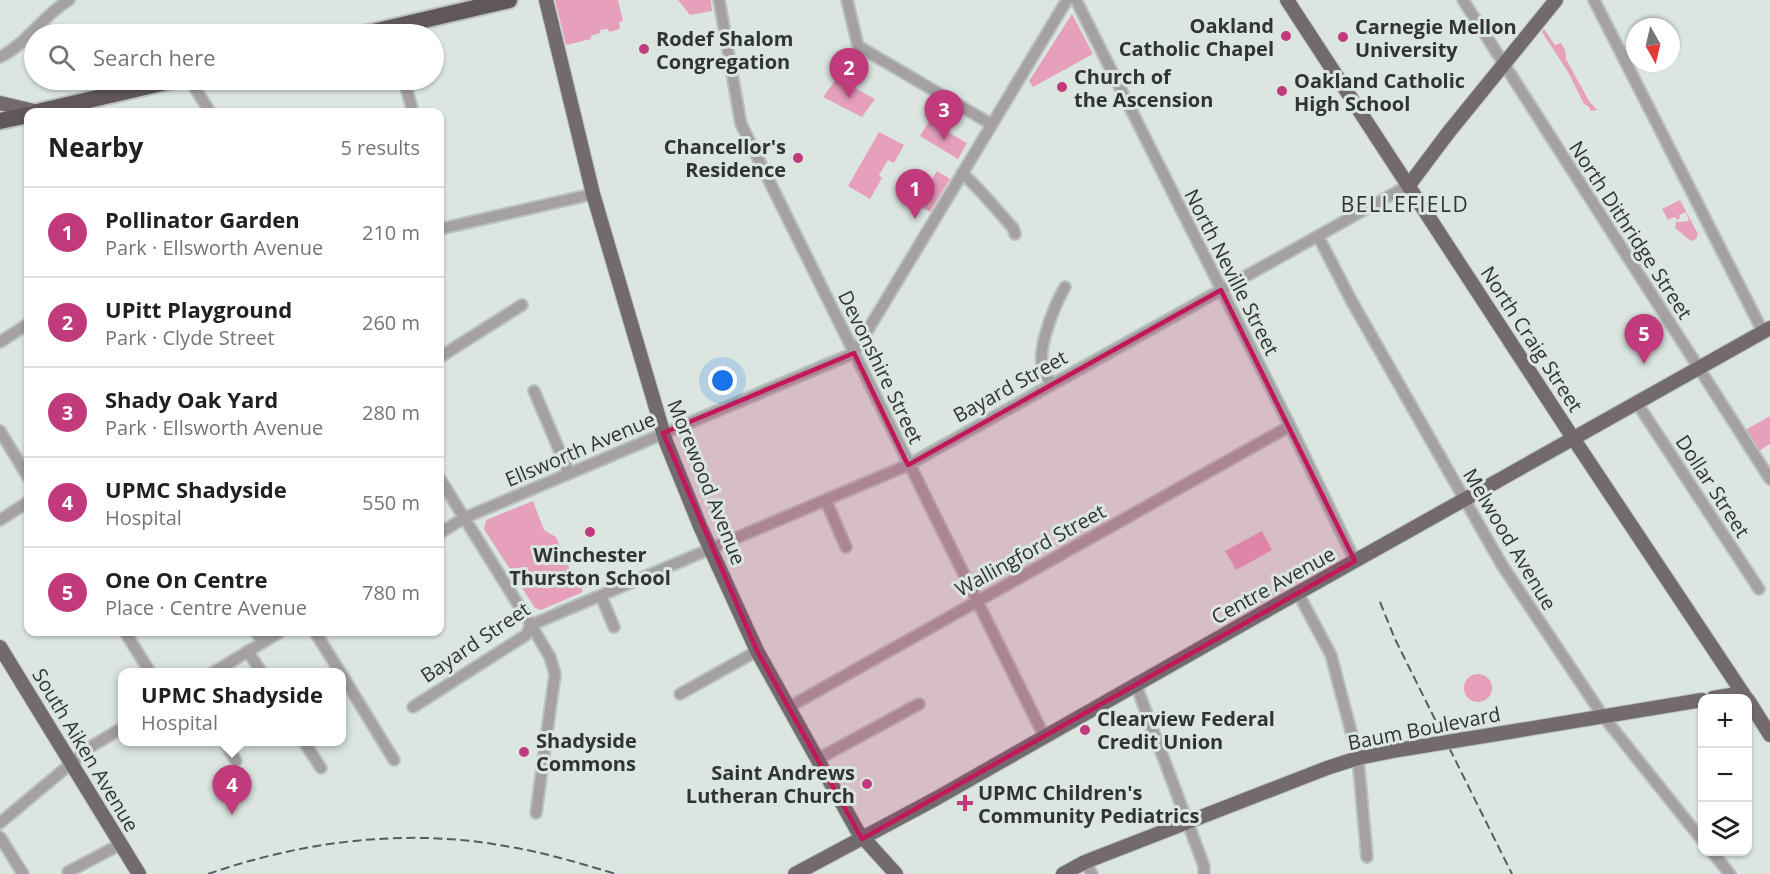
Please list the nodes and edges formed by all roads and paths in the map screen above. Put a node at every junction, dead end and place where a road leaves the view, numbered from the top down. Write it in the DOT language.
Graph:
graph roads {
  1 [pos="69,0"];
  2 [pos="509,0"];
  3 [pos="546,0"];
  4 [pos="719,0"];
  5 [pos="847,0"];
  6 [pos="1066,0"];
  7 [pos="1076,0"];
  8 [pos="1287,0"];
  9 [pos="1463,0"];
  10 [pos="1556,0"];
  11 [pos="1594,0"];
  12 [pos="39,24"];
  13 [pos="418,24"];
  14 [pos="24,38"];
  15 [pos="0,57"];
  16 [pos="1504,65"];
  17 [pos="132,90"];
  18 [pos="196,90"];
  19 [pos="407,90"];
  20 [pos="0,104"];
  21 [pos="54,108"];
  22 [pos="208,108"];
  23 [pos="412,108"];
  24 [pos="24,109"];
  25 [pos="24,115"];
  26 [pos="0,121"];
  27 [pos="991,124"];
  28 [pos="962,173"];
  29 [pos="1409,185"];
  30 [pos="593,194"];
  31 [pos="444,228"];
  32 [pos="1015,234"];
  33 [pos="1318,236"];
  34 [pos="1065,287"];
  35 [pos="1221,290"];
  36 [pos="522,305"];
  37 [pos="24,327"];
  38 [pos="1767,330"];
  39 [pos="0,342"];
  40 [pos="854,353"];
  41 [pos="444,354"];
  42 [pos="1698,368"];
  43 [pos="1052,384"];
  44 [pos="534,391"];
  45 [pos="1637,403"];
  46 [pos="1290,426"];
  47 [pos="0,431"];
  48 [pos="663,433"];
  49 [pos="1573,438"];
  50 [pos="908,465"];
  51 [pos="24,470"];
  52 [pos="569,473"];
  53 [pos="1770,479"];
  54 [pos="444,485"];
  55 [pos="1464,500"];
  56 [pos="826,501"];
  57 [pos="24,505"];
  58 [pos="464,518"];
  59 [pos="0,520"];
  60 [pos="444,530"];
  61 [pos="846,547"];
  62 [pos="711,549"];
  63 [pos="1355,561"];
  64 [pos="1759,589"];
  65 [pos="1298,593"];
  66 [pos="601,596"];
  67 [pos="976,601"];
  68 [pos="531,625"];
  69 [pos="614,627"];
  70 [pos="128,636"];
  71 [pos="259,636"];
  72 [pos="273,636"];
  73 [pos="317,636"];
  74 [pos="263,642"];
  75 [pos="0,646"];
  76 [pos="248,651"];
  77 [pos="757,651"];
  78 [pos="4,661"];
  79 [pos="148,668"];
  80 [pos="220,668"];
  81 [pos="259,668"];
  82 [pos="337,668"];
  83 [pos="346,682"];
  84 [pos="1136,685"];
  85 [pos="680,694"];
  86 [pos="1744,694"];
  87 [pos="1698,701"];
  88 [pos="919,704"];
  89 [pos="413,706"];
  90 [pos="1752,706"];
  91 [pos="789,707"];
  92 [pos="1603,716"];
  93 [pos="118,731"];
  94 [pos="1770,735"];
  95 [pos="1045,738"];
  96 [pos="228,746"];
  97 [pos="307,746"];
  98 [pos="1358,758"];
  99 [pos="818,759"];
  100 [pos="236,760"];
  101 [pos="394,760"];
  102 [pos="71,763"];
  103 [pos="321,768"];
  104 [pos="536,813"];
  105 [pos="1,820"];
  106 [pos="1187,821"];
  107 [pos="1698,835"];
  108 [pos="0,837"];
  109 [pos="862,839"];
  110 [pos="121,844"];
  111 [pos="1715,856"];
  112 [pos="1367,857"];
  113 [pos="1088,868"];
  114 [pos="68,872"];
  115 [pos="23,874"];
  116 [pos="140,874"];
  117 [pos="795,874"];
  118 [pos="896,874"];
  119 [pos="1063,874"];
  120 [pos="1204,874"];
  121 [pos="1730,874"];
  1 -- 12 [label="street"];
  2 -- 13 [label="highway"];
  3 -- 30 [label="main road, Morewood Avenue"];
  4 -- 40 [label="street, Devonshire Street"];
  5 -- 27 [label="street"];
  6 -- 27 [label="street"];
  7 -- 35 [label="street, North Neville Street"];
  8 -- 29 [label="main road, North Craig Street"];
  9 -- 16 [label="street, North Dithridge Street"];
  10 -- 16 [label="main road, Bayard Street"];
  11 -- 38 [label="street"];
  14 -- 15 [label="street"];
  16 -- 29 [label="main road, Bayard Street"];
  16 -- 42 [label="street, North Dithridge Street"];
  17 -- 21 [label="highway"];
  18 -- 22 [label="street"];
  19 -- 23 [label="street"];
  20 -- 24 [label="main road"];
  25 -- 26 [label="highway"];
  27 -- 28 [label="street"];
  28 -- 32 [label="street"];
  28 -- 40 [label="street"];
  29 -- 33 [label="street, Bayard Street"];
  29 -- 49 [label="main road, North Craig Street"];
  30 -- 31 [label="street"];
  30 -- 48 [label="main road, Morewood Avenue"];
  33 -- 35 [label="street, Bayard Street"];
  33 -- 55 [label="street, Melwood Avenue"];
  34 -- 43 [label="street"];
  35 -- 43 [label="street, Bayard Street"];
  35 -- 46 [label="street, North Neville Street"];
  36 -- 41 [label="street"];
  37 -- 39 [label="street"];
  38 -- 42 [label="main road, Centre Avenue"];
  40 -- 48 [label="street, Ellsworth Avenue"];
  40 -- 50 [label="street, Devonshire Street"];
  42 -- 45 [label="main road, Centre Avenue"];
  42 -- 53 [label="street, North Dithridge Street"];
  43 -- 50 [label="street, Bayard Street"];
  44 -- 52 [label="street"];
  45 -- 49 [label="main road, Centre Avenue"];
  45 -- 64 [label="street, Dollar Street"];
  46 -- 63 [label="street, North Neville Street"];
  46 -- 67 [label="street, Wallingford Street"];
  47 -- 51 [label="street"];
  48 -- 52 [label="street, Ellsworth Avenue"];
  48 -- 62 [label="main road, Morewood Avenue"];
  49 -- 55 [label="main road, Centre Avenue"];
  49 -- 86 [label="main road, North Craig Street"];
  50 -- 56 [label="street, Bayard Street"];
  50 -- 67 [label="street, Devonshire Street"];
  52 -- 58 [label="street, Ellsworth Avenue"];
  54 -- 58 [label="street"];
  55 -- 63 [label="main road, Centre Avenue"];
  55 -- 92 [label="street, Melwood Avenue"];
  56 -- 61 [label="street"];
  56 -- 62 [label="street, Bayard Street"];
  57 -- 59 [label="street"];
  58 -- 60 [label="street, Ellsworth Avenue"];
  58 -- 68 [label="street"];
  62 -- 66 [label="street, Bayard Street"];
  62 -- 77 [label="main road, Morewood Avenue"];
  63 -- 65 [label="main road, Centre Avenue"];
  65 -- 84 [label="main road, Centre Avenue"];
  65 -- 98 [label="street"];
  66 -- 68 [label="street, Bayard Street"];
  66 -- 69 [label="street"];
  67 -- 91 [label="street, Wallingford Street"];
  67 -- 95 [label="street, Devonshire Street"];
  68 -- 89 [label="street, Bayard Street"];
  68 -- 104 [label="street"];
  70 -- 79 [label="street"];
  71 -- 74 [label="street"];
  72 -- 74 [label="street"];
  73 -- 82 [label="street"];
  74 -- 76 [label="street"];
  75 -- 78 [label="main road, South Aiken Avenue"];
  76 -- 80 [label="street"];
  76 -- 81 [label="street"];
  77 -- 85 [label="street"];
  77 -- 91 [label="main road, Morewood Avenue"];
  78 -- 102 [label="main road, South Aiken Avenue"];
  83 -- 101 [label="street"];
  84 -- 95 [label="main road, Centre Avenue"];
  84 -- 106 [label="street"];
  87 -- 92 [label="main road, Baum Boulevard"];
  88 -- 99 [label="street"];
  90 -- 94 [label="main road, North Craig Street"];
  91 -- 99 [label="main road, Morewood Avenue"];
  92 -- 98 [label="main road, Baum Boulevard, bridge"];
  92 -- 107 [label="street, Melwood Avenue"];
  93 -- 102 [label="street"];
  95 -- 109 [label="main road, Centre Avenue"];
  96 -- 100 [label="street"];
  97 -- 103 [label="street"];
  98 -- 106 [label="main road, Baum Boulevard"];
  98 -- 112 [label="street"];
  99 -- 109 [label="main road, Morewood Avenue"];
  102 -- 105 [label="street"];
  102 -- 110 [label="main road, South Aiken Avenue"];
  106 -- 113 [label="main road, Baum Boulevard"];
  106 -- 120 [label="street"];
  108 -- 115 [label="street"];
  109 -- 117 [label="main road, Centre Avenue"];
  109 -- 118 [label="main road, Morewood Avenue"];
  110 -- 114 [label="street"];
  110 -- 116 [label="main road, South Aiken Avenue"];
  111 -- 121 [label="street"];
  113 -- 119 [label="main road, Baum Boulevard"];
}
